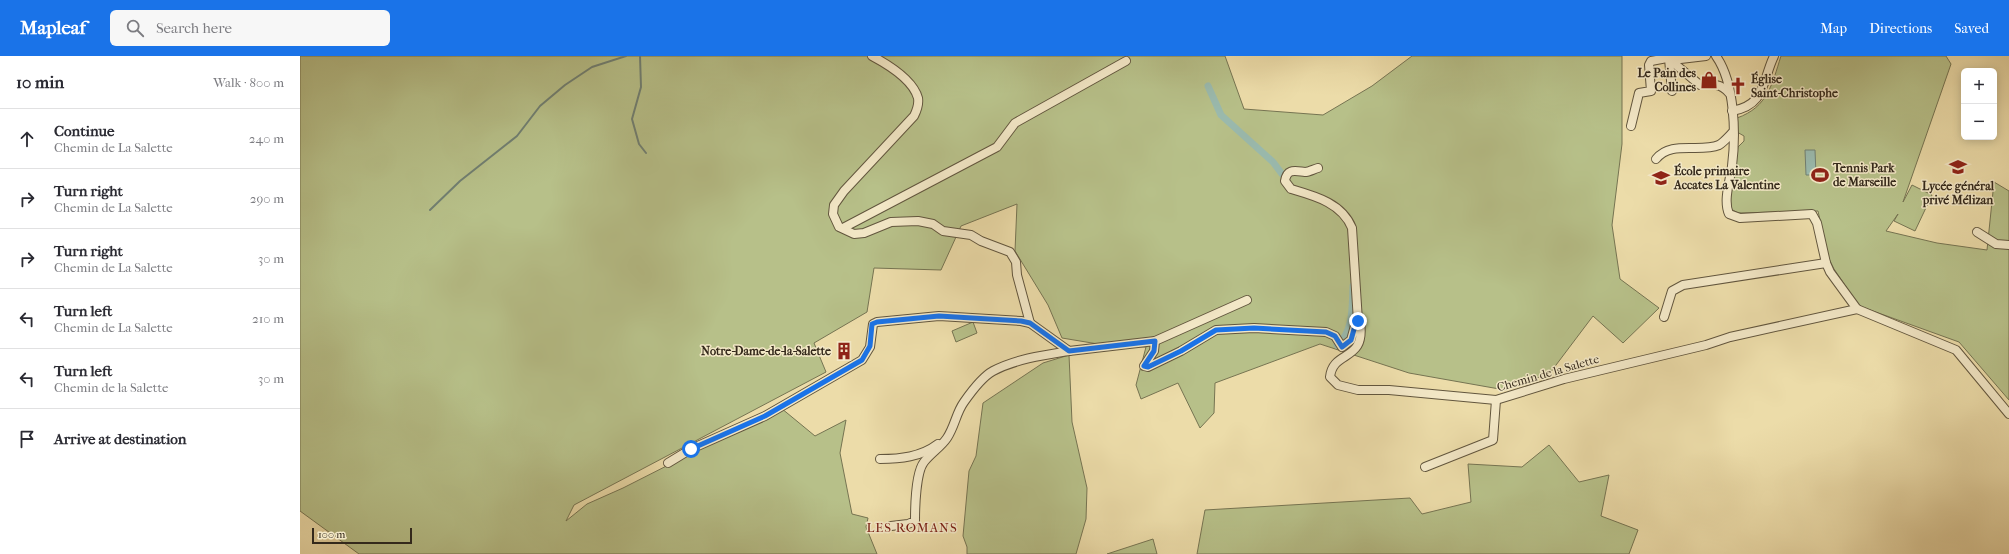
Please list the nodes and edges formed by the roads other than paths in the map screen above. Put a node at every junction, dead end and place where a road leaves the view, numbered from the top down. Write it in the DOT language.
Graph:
graph roads {
  1 [pos="872,56"];
  2 [pos="1706,56"];
  3 [pos="1716,56"];
  4 [pos="1724,56"];
  5 [pos="1774,56"];
  6 [pos="1667,58"];
  7 [pos="1126,61"];
  8 [pos="1724,71"];
  9 [pos="1672,91"];
  10 [pos="1730,94"];
  11 [pos="1732,111"];
  12 [pos="1631,126"];
  13 [pos="1733,132"];
  14 [pos="1656,159"];
  15 [pos="1318,168"];
  16 [pos="843,228"];
  17 [pos="1977,232"];
  18 [pos="2009,244"];
  19 [pos="1826,263"];
  20 [pos="1247,300"];
  21 [pos="1857,309"];
  22 [pos="1664,317"];
  23 [pos="1358,321"];
  24 [pos="1030,323"];
  25 [pos="1155,341"];
  26 [pos="1069,351"];
  27 [pos="1496,400"];
  28 [pos="2009,414"];
  29 [pos="948,437"];
  30 [pos="880,459"];
  31 [pos="668,463"];
  32 [pos="1424,467"];
  33 [pos="890,526"];
  1 -- 16 [label="street"];
  2 -- 6 [label="street"];
  3 -- 8 [label="street"];
  4 -- 8 [label="street"];
  5 -- 11 [label="street"];
  6 -- 9 [label="street"];
  6 -- 10 [label="street"];
  6 -- 12 [label="street"];
  7 -- 16 [label="street"];
  8 -- 10 [label="street"];
  10 -- 11 [label="street"];
  11 -- 13 [label="street"];
  13 -- 14 [label="street"];
  13 -- 19 [label="street"];
  15 -- 23 [label="street"];
  16 -- 24 [label="street"];
  17 -- 18 [label="street"];
  19 -- 21 [label="street"];
  19 -- 22 [label="street"];
  20 -- 25 [label="street"];
  21 -- 27 [label="street, Chemin de la Salette"];
  21 -- 28 [label="street"];
  23 -- 25 [label="street"];
  23 -- 27 [label="street, Chemin de la Salette"];
  24 -- 26 [label="street"];
  24 -- 31 [label="street"];
  25 -- 26 [label="street"];
  26 -- 29 [label="street"];
  27 -- 32 [label="street"];
  29 -- 30 [label="street"];
  29 -- 33 [label="street"];
}
